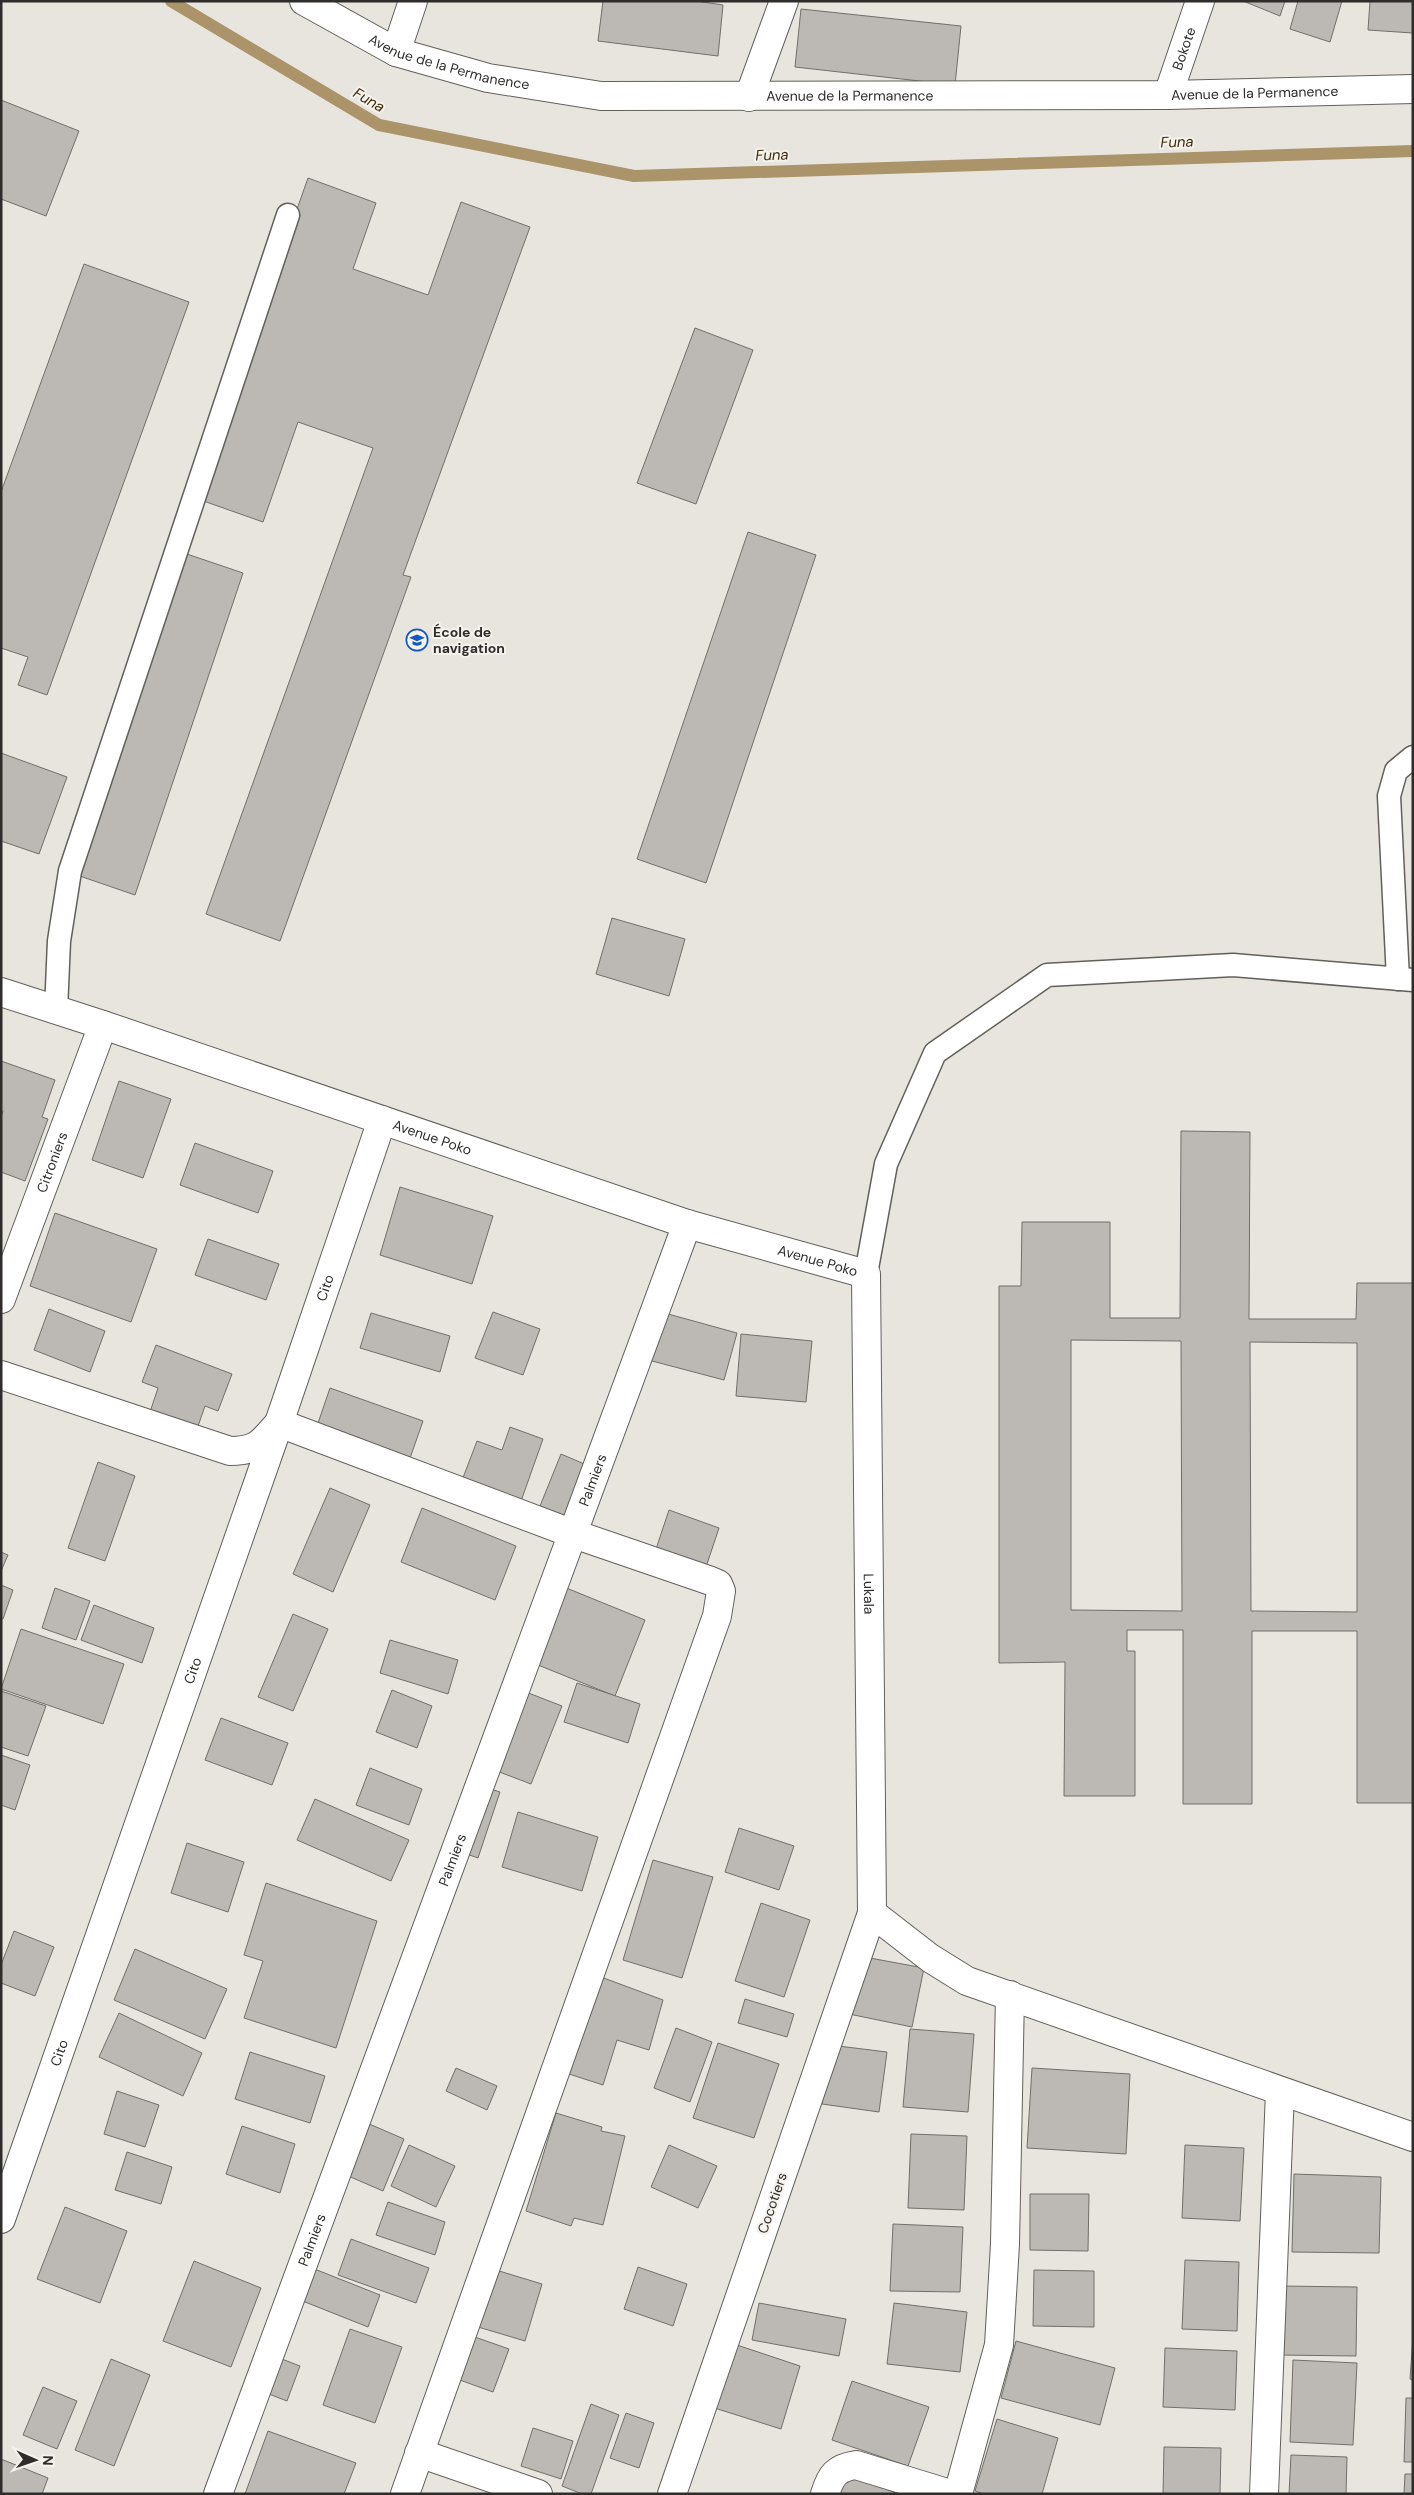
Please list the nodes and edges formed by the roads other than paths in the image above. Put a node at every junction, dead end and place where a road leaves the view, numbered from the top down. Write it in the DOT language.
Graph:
graph roads {
  1 [pos="304,1"];
  2 [pos="413,1"];
  3 [pos="784,1"];
  4 [pos="1200,1"];
  5 [pos="396,52"];
  6 [pos="1413,89"];
  7 [pos="1168,95"];
  8 [pos="749,97"];
  9 [pos="288,215"];
  10 [pos="1413,756"];
  11 [pos="1405,980"];
  12 [pos="1,992"];
  13 [pos="56,1010"];
  14 [pos="103,1025"];
  15 [pos="382,1120"];
  16 [pos="687,1224"];
  17 [pos="866,1274"];
  18 [pos="1,1299"];
  19 [pos="1,1375"];
  20 [pos="279,1423"];
  21 [pos="571,1532"];
  22 [pos="872,1913"];
  23 [pos="1010,1995"];
  24 [pos="1280,2091"];
  25 [pos="1413,2137"];
  26 [pos="1,2219"];
  27 [pos="419,2453"];
  28 [pos="218,2494"];
  29 [pos="404,2494"];
  30 [pos="538,2494"];
  31 [pos="672,2494"];
  32 [pos="825,2494"];
  33 [pos="950,2494"];
  34 [pos="958,2494"];
  35 [pos="1264,2494"];
  1 -- 5 [label="street, Avenue de la Permanence"];
  2 -- 5 [label="street"];
  3 -- 8 [label="street"];
  4 -- 7 [label="street, Bokote"];
  5 -- 8 [label="street, Avenue de la Permanence"];
  6 -- 7 [label="street, Avenue de la Permanence"];
  7 -- 8 [label="street, Avenue de la Permanence"];
  9 -- 13 [label="lane"];
  10 -- 11 [label="lane"];
  11 -- 17 [label="lane"];
  12 -- 13 [label="street, Avenue Poko"];
  13 -- 14 [label="street, Avenue Poko"];
  14 -- 15 [label="street, Avenue Poko"];
  14 -- 18 [label="street, Citroniers"];
  15 -- 16 [label="street, Avenue Poko"];
  15 -- 20 [label="street, Cito"];
  16 -- 17 [label="street, Avenue Poko"];
  16 -- 21 [label="street, Palmiers"];
  17 -- 22 [label="street, Lukala"];
  19 -- 20 [label="street"];
  20 -- 21 [label="street"];
  20 -- 26 [label="street, Cito"];
  21 -- 27 [label="street"];
  21 -- 28 [label="street, Palmiers"];
  22 -- 23 [label="street"];
  22 -- 31 [label="street, Cocotiers"];
  23 -- 24 [label="street"];
  23 -- 34 [label="street"];
  24 -- 25 [label="street"];
  24 -- 35 [label="street"];
  27 -- 29 [label="street"];
  27 -- 30 [label="street"];
  32 -- 33 [label="street"];
}
